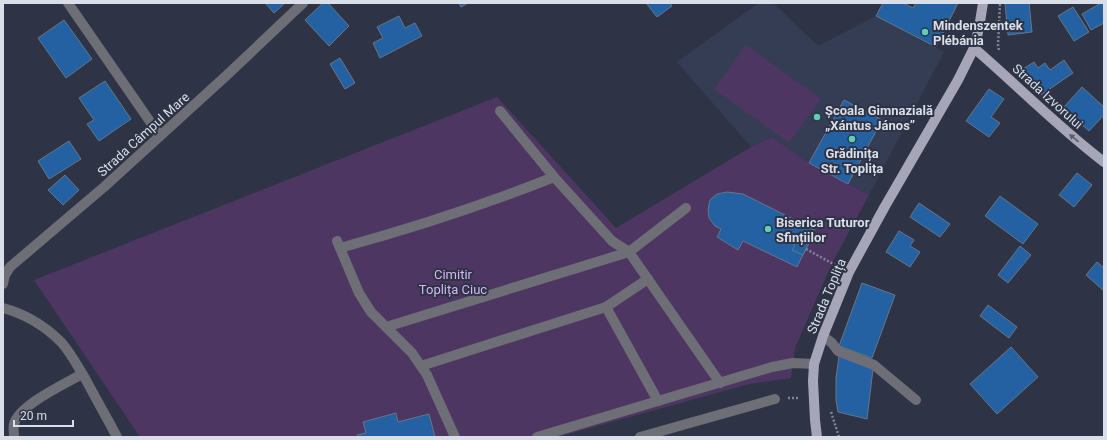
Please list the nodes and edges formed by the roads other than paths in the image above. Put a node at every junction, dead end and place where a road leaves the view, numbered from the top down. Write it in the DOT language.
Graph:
graph roads {
  1 [pos="68,3"];
  2 [pos="303,3"];
  3 [pos="983,3"];
  4 [pos="974,48"];
  5 [pos="500,111"];
  6 [pos="160,136"];
  7 [pos="1104,162"];
  8 [pos="554,178"];
  9 [pos="686,208"];
  10 [pos="629,252"];
  11 [pos="648,279"];
  12 [pos="3,284"];
  13 [pos="606,306"];
  14 [pos="3,308"];
  15 [pos="386,327"];
  16 [pos="822,336"];
  17 [pos="814,364"];
  18 [pos="422,366"];
  19 [pos="82,374"];
  20 [pos="720,383"];
  21 [pos="775,398"];
  22 [pos="916,400"];
  23 [pos="658,401"];
  24 [pos="14,437"];
  25 [pos="117,437"];
  26 [pos="455,437"];
  27 [pos="537,437"];
  28 [pos="640,437"];
  29 [pos="817,437"];
  1 -- 6 [label="street"];
  2 -- 6 [label="street, Strada Câmpul Mare"];
  3 -- 4 [label="main road, Strada Toplița"];
  7 -- 4 [label="main road, Strada Izvorului, one-way"];
  4 -- 16 [label="main road, Strada Toplița"];
  5 -- 8 [label="street"];
  6 -- 12 [label="street, Strada Câmpul Mare"];
  8 -- 10 [label="street"];
  8 -- 15 [label="street"];
  9 -- 10 [label="street"];
  10 -- 11 [label="street"];
  10 -- 15 [label="street"];
  11 -- 13 [label="street"];
  11 -- 20 [label="street"];
  13 -- 18 [label="street"];
  13 -- 23 [label="street"];
  14 -- 19 [label="street"];
  15 -- 18 [label="street"];
  16 -- 17 [label="main road, Strada Toplița"];
  16 -- 22 [label="street"];
  17 -- 20 [label="street"];
  17 -- 29 [label="main road, Strada Toplița"];
  18 -- 26 [label="street"];
  19 -- 24 [label="street"];
  19 -- 25 [label="street"];
  20 -- 23 [label="street"];
  21 -- 28 [label="street"];
  23 -- 27 [label="street"];
}
